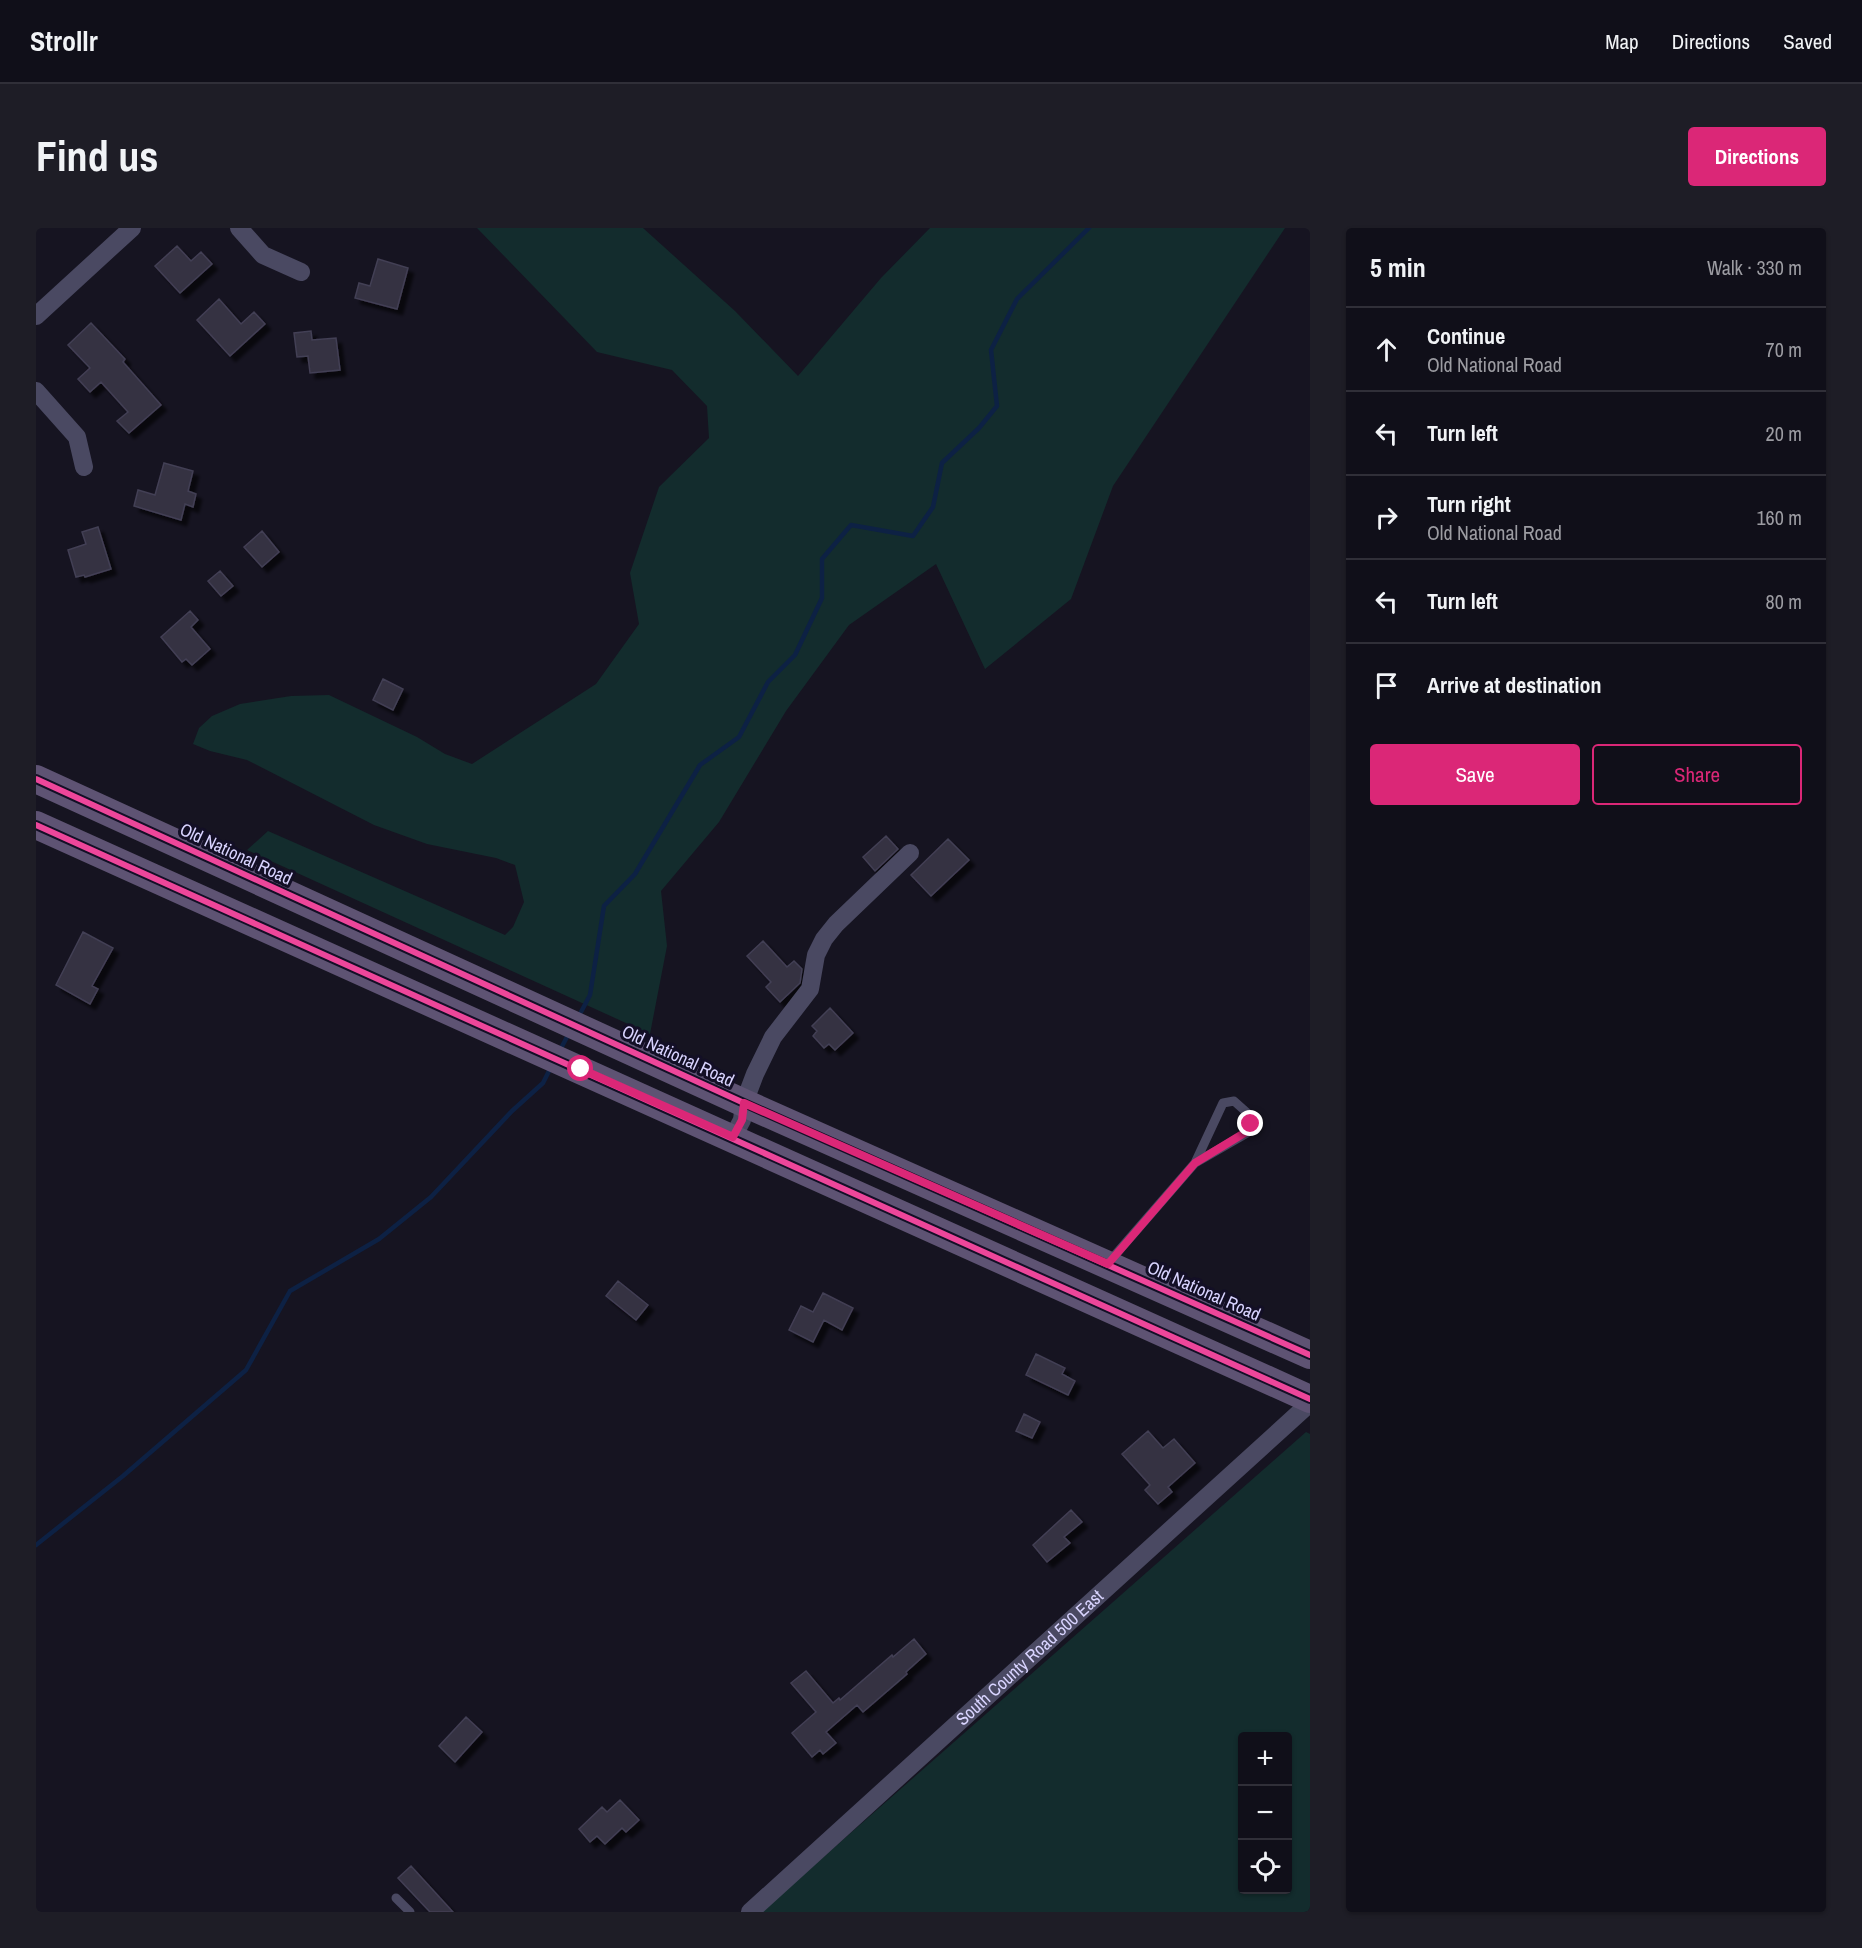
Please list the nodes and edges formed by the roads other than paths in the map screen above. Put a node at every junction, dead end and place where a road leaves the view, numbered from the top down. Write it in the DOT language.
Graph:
graph roads {
  1 [pos="132,228"];
  2 [pos="239,228"];
  3 [pos="301,272"];
  4 [pos="36,316"];
  5 [pos="36,391"];
  6 [pos="84,467"];
  7 [pos="36,779"];
  8 [pos="36,825"];
  9 [pos="910,853"];
  10 [pos="744,1103"];
  11 [pos="733,1137"];
  12 [pos="1195,1163"];
  13 [pos="1108,1264"];
  14 [pos="1310,1355"];
  15 [pos="1310,1401"];
  16 [pos="396,1898"];
  17 [pos="410,1912"];
  18 [pos="750,1912"];
  1 -- 4 [label="street"];
  2 -- 3 [label="street"];
  5 -- 6 [label="street"];
  7 -- 10 [label="main road, Old National Road"];
  8 -- 11 [label="main road"];
  9 -- 10 [label="street"];
  10 -- 11 [label="street"];
  10 -- 13 [label="main road, Old National Road"];
  11 -- 15 [label="main road"];
  12 -- 12 [label="lane"];
  12 -- 13 [label="lane"];
  13 -- 14 [label="main road, Old National Road"];
  15 -- 18 [label="street, South County Road 500 East"];
  16 -- 17 [label="lane"];
}
